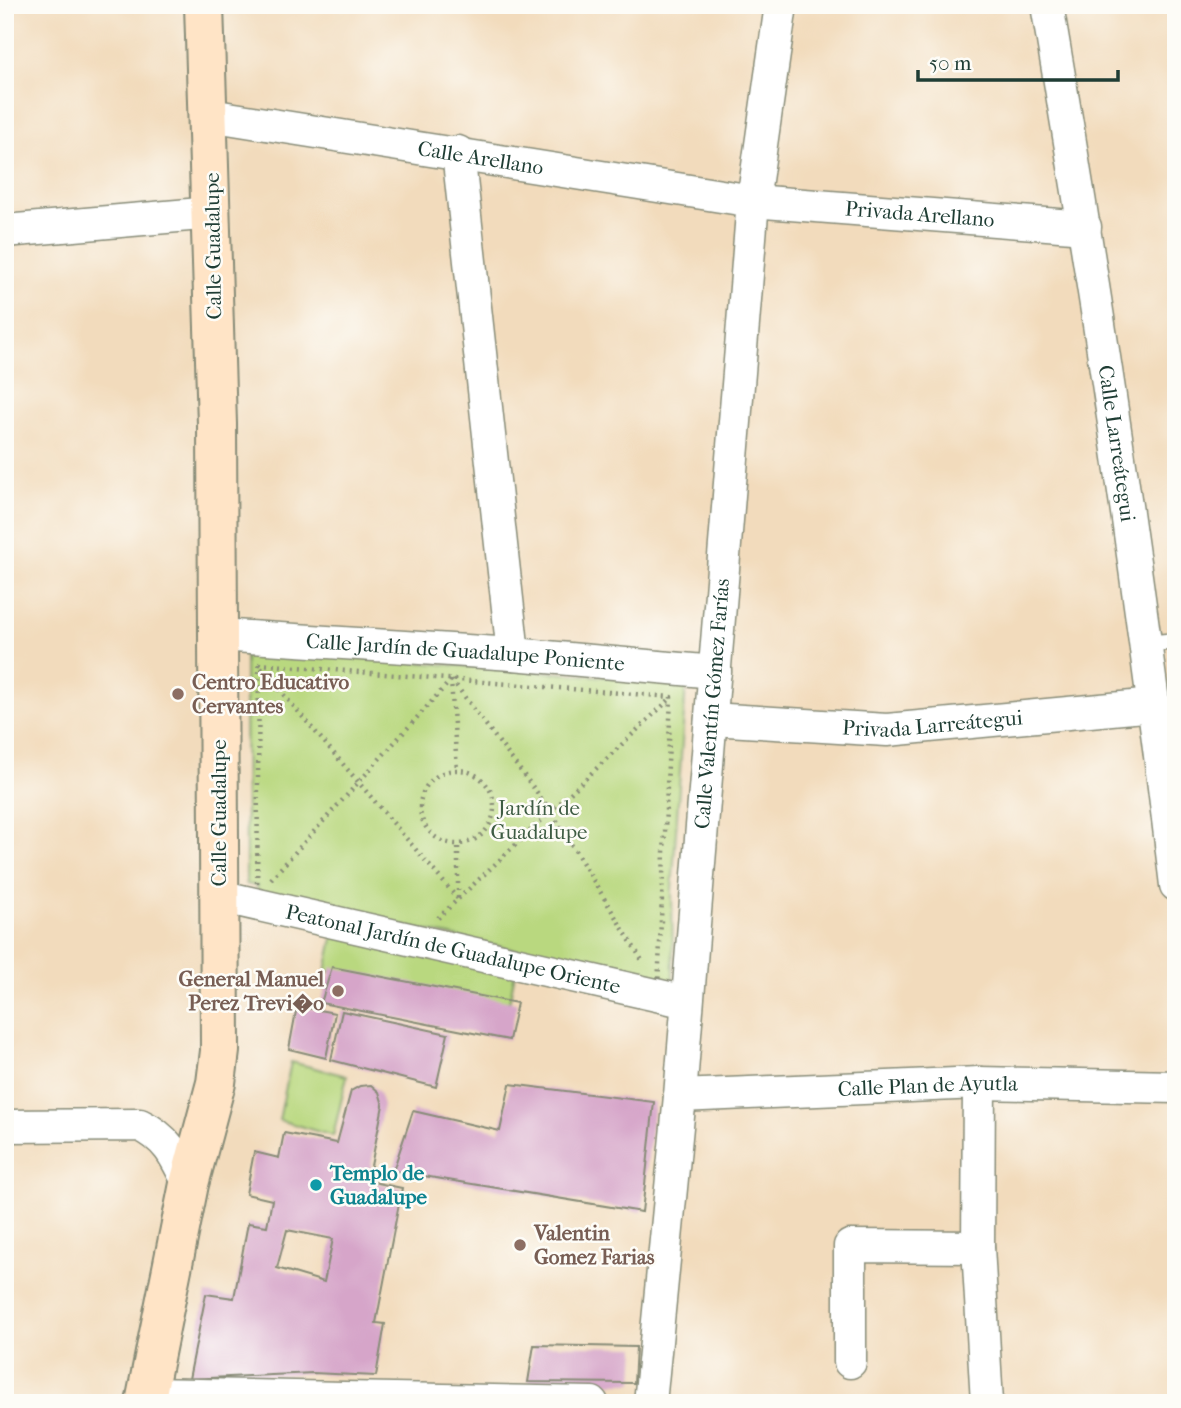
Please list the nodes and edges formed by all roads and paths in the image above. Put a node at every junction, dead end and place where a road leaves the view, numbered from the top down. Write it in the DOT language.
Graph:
graph roads {
  1 [pos="204,5"];
  2 [pos="781,5"];
  3 [pos="1047,5"];
  4 [pos="209,115"];
  5 [pos="458,152"];
  6 [pos="753,201"];
  7 [pos="212,213"];
  8 [pos="1085,227"];
  9 [pos="5,231"];
  10 [pos="218,635"];
  11 [pos="1161,643"];
  12 [pos="513,653"];
  13 [pos="259,664"];
  14 [pos="715,672"];
  15 [pos="451,680"];
  16 [pos="671,697"];
  17 [pos="1154,705"];
  18 [pos="711,719"];
  19 [pos="457,769"];
  20 [pos="358,783"];
  21 [pos="551,811"];
  22 [pos="458,844"];
  23 [pos="1176,885"];
  24 [pos="257,895"];
  25 [pos="219,896"];
  26 [pos="458,899"];
  27 [pos="422,933"];
  28 [pos="644,964"];
  29 [pos="651,975"];
  30 [pos="658,987"];
  31 [pos="687,1002"];
  32 [pos="979,1083"];
  33 [pos="1176,1087"];
  34 [pos="680,1096"];
  35 [pos="5,1126"];
  36 [pos="189,1184"];
  37 [pos="978,1247"];
  38 [pos="849,1362"];
  39 [pos="146,1398"];
  40 [pos="592,1403"];
  41 [pos="650,1403"];
  42 [pos="987,1403"];
  1 -- 4 [label="street, Calle Guadalupe"];
  2 -- 6 [label="street, Calle Valentín Gómez Farías"];
  3 -- 8 [label="street, Calle Larreátegui"];
  4 -- 5 [label="street, Calle Arellano"];
  4 -- 7 [label="street, Calle Guadalupe"];
  5 -- 6 [label="street, Calle Arellano"];
  5 -- 12 [label="street"];
  6 -- 8 [label="street, Privada Arellano"];
  6 -- 14 [label="street, Calle Valentín Gómez Farías"];
  7 -- 9 [label="street"];
  7 -- 10 [label="street, Calle Guadalupe"];
  8 -- 11 [label="street, Calle Larreátegui"];
  10 -- 12 [label="street, Calle Jardín de Guadalupe Poniente"];
  10 -- 25 [label="street, Calle Guadalupe"];
  11 -- 17 [label="street, Calle Larreátegui"];
  12 -- 14 [label="street, Calle Jardín de Guadalupe Poniente"];
  13 -- 15 [label="path"];
  13 -- 20 [label="path"];
  13 -- 24 [label="path"];
  14 -- 18 [label="street, Calle Valentín Gómez Farías"];
  15 -- 16 [label="path"];
  15 -- 19 [label="path"];
  15 -- 20 [label="path"];
  15 -- 21 [label="path"];
  16 -- 21 [label="path"];
  16 -- 30 [label="path"];
  17 -- 18 [label="street, Privada Larreátegui"];
  17 -- 23 [label="street, Calle Larreátegui"];
  18 -- 31 [label="street, Calle Valentín Gómez Farías"];
  19 -- 22 [label="path"];
  19 -- 22 [label="path"];
  20 -- 24 [label="path"];
  20 -- 26 [label="path"];
  21 -- 26 [label="path"];
  21 -- 28 [label="path"];
  22 -- 26 [label="path"];
  24 -- 27 [label="path"];
  25 -- 31 [label="street, Peatonal Jardín de Guadalupe Oriente"];
  25 -- 36 [label="street, Calle Guadalupe"];
  26 -- 27 [label="path"];
  27 -- 30 [label="path"];
  29 -- 30 [label="path"];
  31 -- 34 [label="street, Calle Valentín Gómez Farías"];
  32 -- 33 [label="street, Calle Plan de Ayutla"];
  32 -- 34 [label="street, Calle Plan de Ayutla"];
  32 -- 37 [label="street"];
  34 -- 41 [label="street, Calle Valentín Gómez Farías"];
  35 -- 36 [label="street"];
  36 -- 39 [label="street, Calle Guadalupe"];
  37 -- 38 [label="street"];
  37 -- 42 [label="street"];
  39 -- 40 [label="street"];
}
